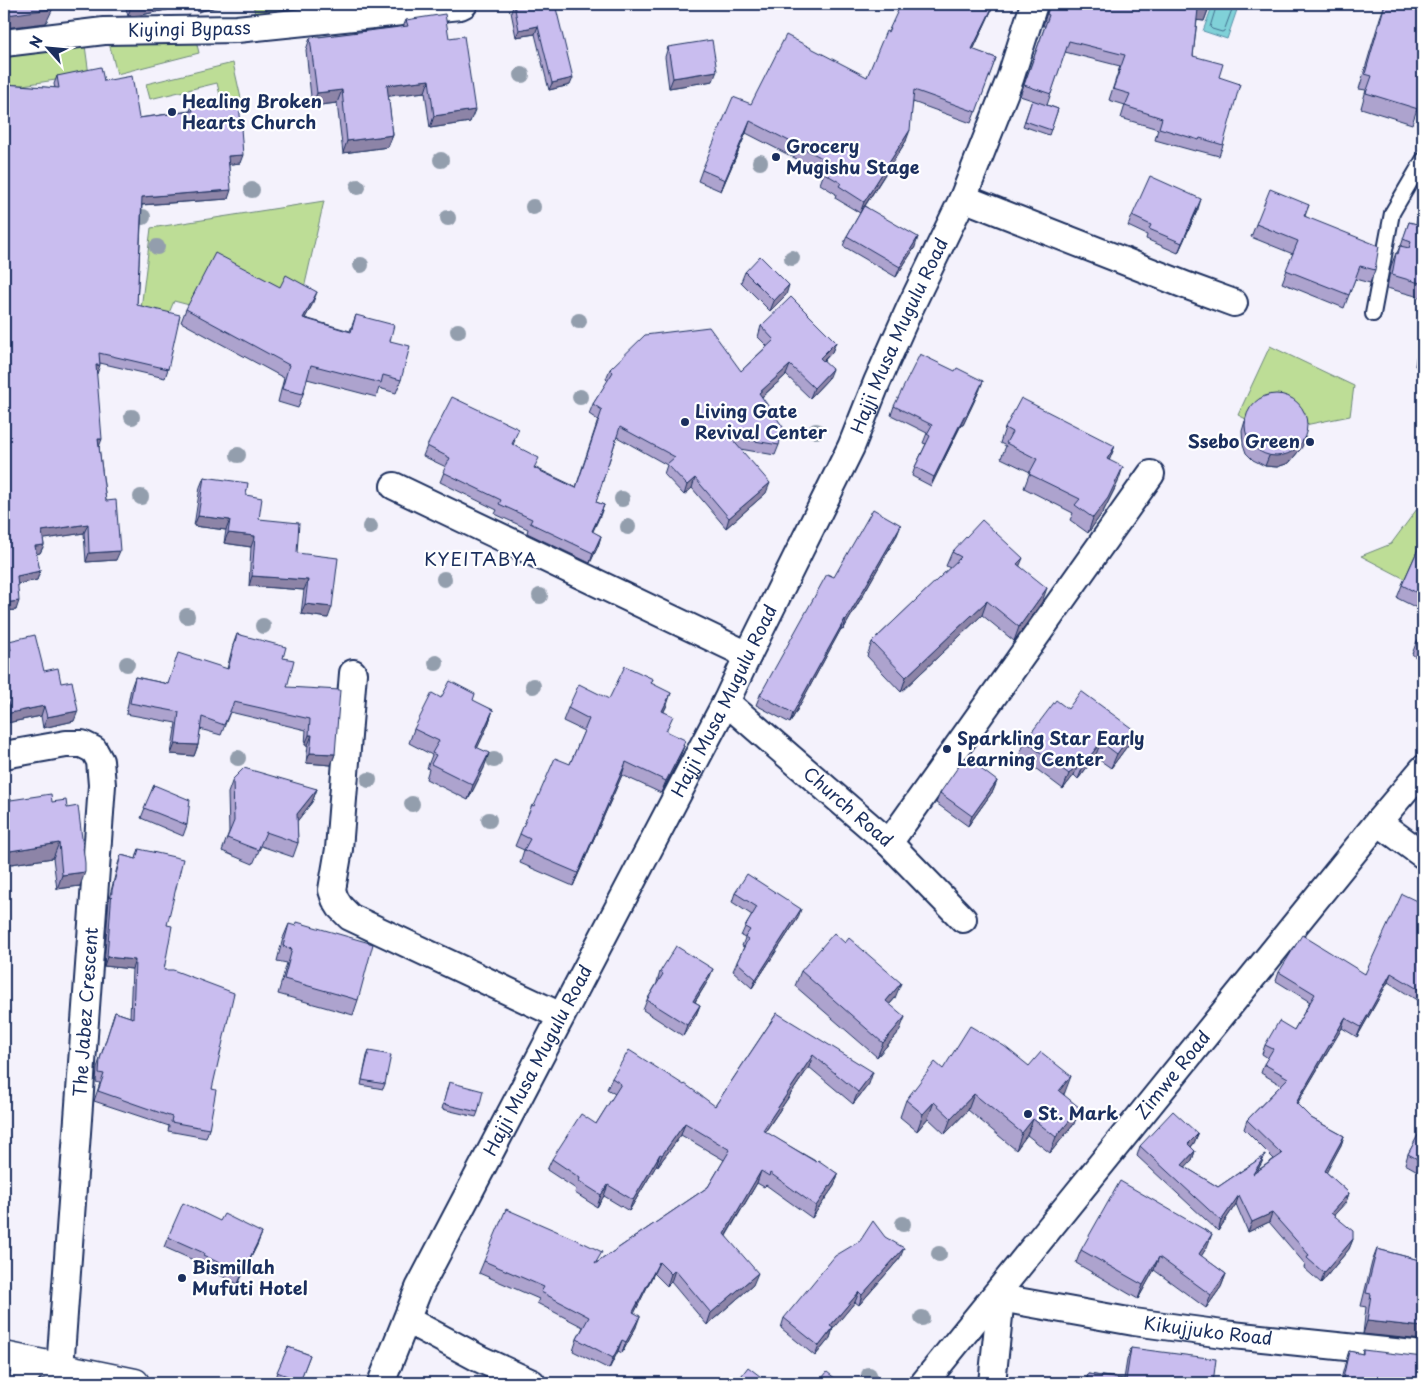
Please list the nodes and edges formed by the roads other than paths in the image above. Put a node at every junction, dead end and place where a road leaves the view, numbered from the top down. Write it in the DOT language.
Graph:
graph roads {
  1 [pos="464,4"];
  2 [pos="1034,4"];
  3 [pos="354,10"];
  4 [pos="4,43"];
  5 [pos="1423,160"];
  6 [pos="964,198"];
  7 [pos="1234,303"];
  8 [pos="1373,314"];
  9 [pos="1151,474"];
  10 [pos="394,486"];
  11 [pos="748,655"];
  12 [pos="353,673"];
  13 [pos="726,702"];
  14 [pos="4,755"];
  15 [pos="1423,769"];
  16 [pos="1378,822"];
  17 [pos="889,843"];
  18 [pos="1423,855"];
  19 [pos="963,919"];
  20 [pos="561,1016"];
  21 [pos="998,1297"];
  22 [pos="406,1320"];
  23 [pos="1423,1355"];
  24 [pos="4,1356"];
  25 [pos="38,1372"];
  26 [pos="134,1383"];
  27 [pos="381,1383"];
  28 [pos="532,1383"];
  29 [pos="924,1383"];
  30 [pos="992,1383"];
  1 -- 3 [label="street, Kiyingi Bypass"];
  2 -- 6 [label="street, Hajji Musa Mugulu Road"];
  3 -- 4 [label="street, Kiyingi Bypass"];
  5 -- 8 [label="lane"];
  6 -- 7 [label="street"];
  6 -- 11 [label="street, Hajji Musa Mugulu Road"];
  9 -- 17 [label="street"];
  10 -- 11 [label="street"];
  11 -- 13 [label="street, Hajji Musa Mugulu Road"];
  12 -- 20 [label="street"];
  13 -- 17 [label="street, Church Road"];
  13 -- 20 [label="street, Hajji Musa Mugulu Road"];
  14 -- 25 [label="street, The Jabez Crescent"];
  15 -- 16 [label="street, Zimwe Road"];
  16 -- 18 [label="street"];
  16 -- 21 [label="street, Zimwe Road"];
  17 -- 19 [label="street, Church Road"];
  20 -- 22 [label="street, Hajji Musa Mugulu Road"];
  21 -- 23 [label="street, Kikujjuko Road"];
  21 -- 29 [label="street, Zimwe Road"];
  21 -- 30 [label="street"];
  22 -- 27 [label="street, Hajji Musa Mugulu Road"];
  22 -- 28 [label="street"];
  24 -- 25 [label="street"];
  25 -- 26 [label="street"];
}
